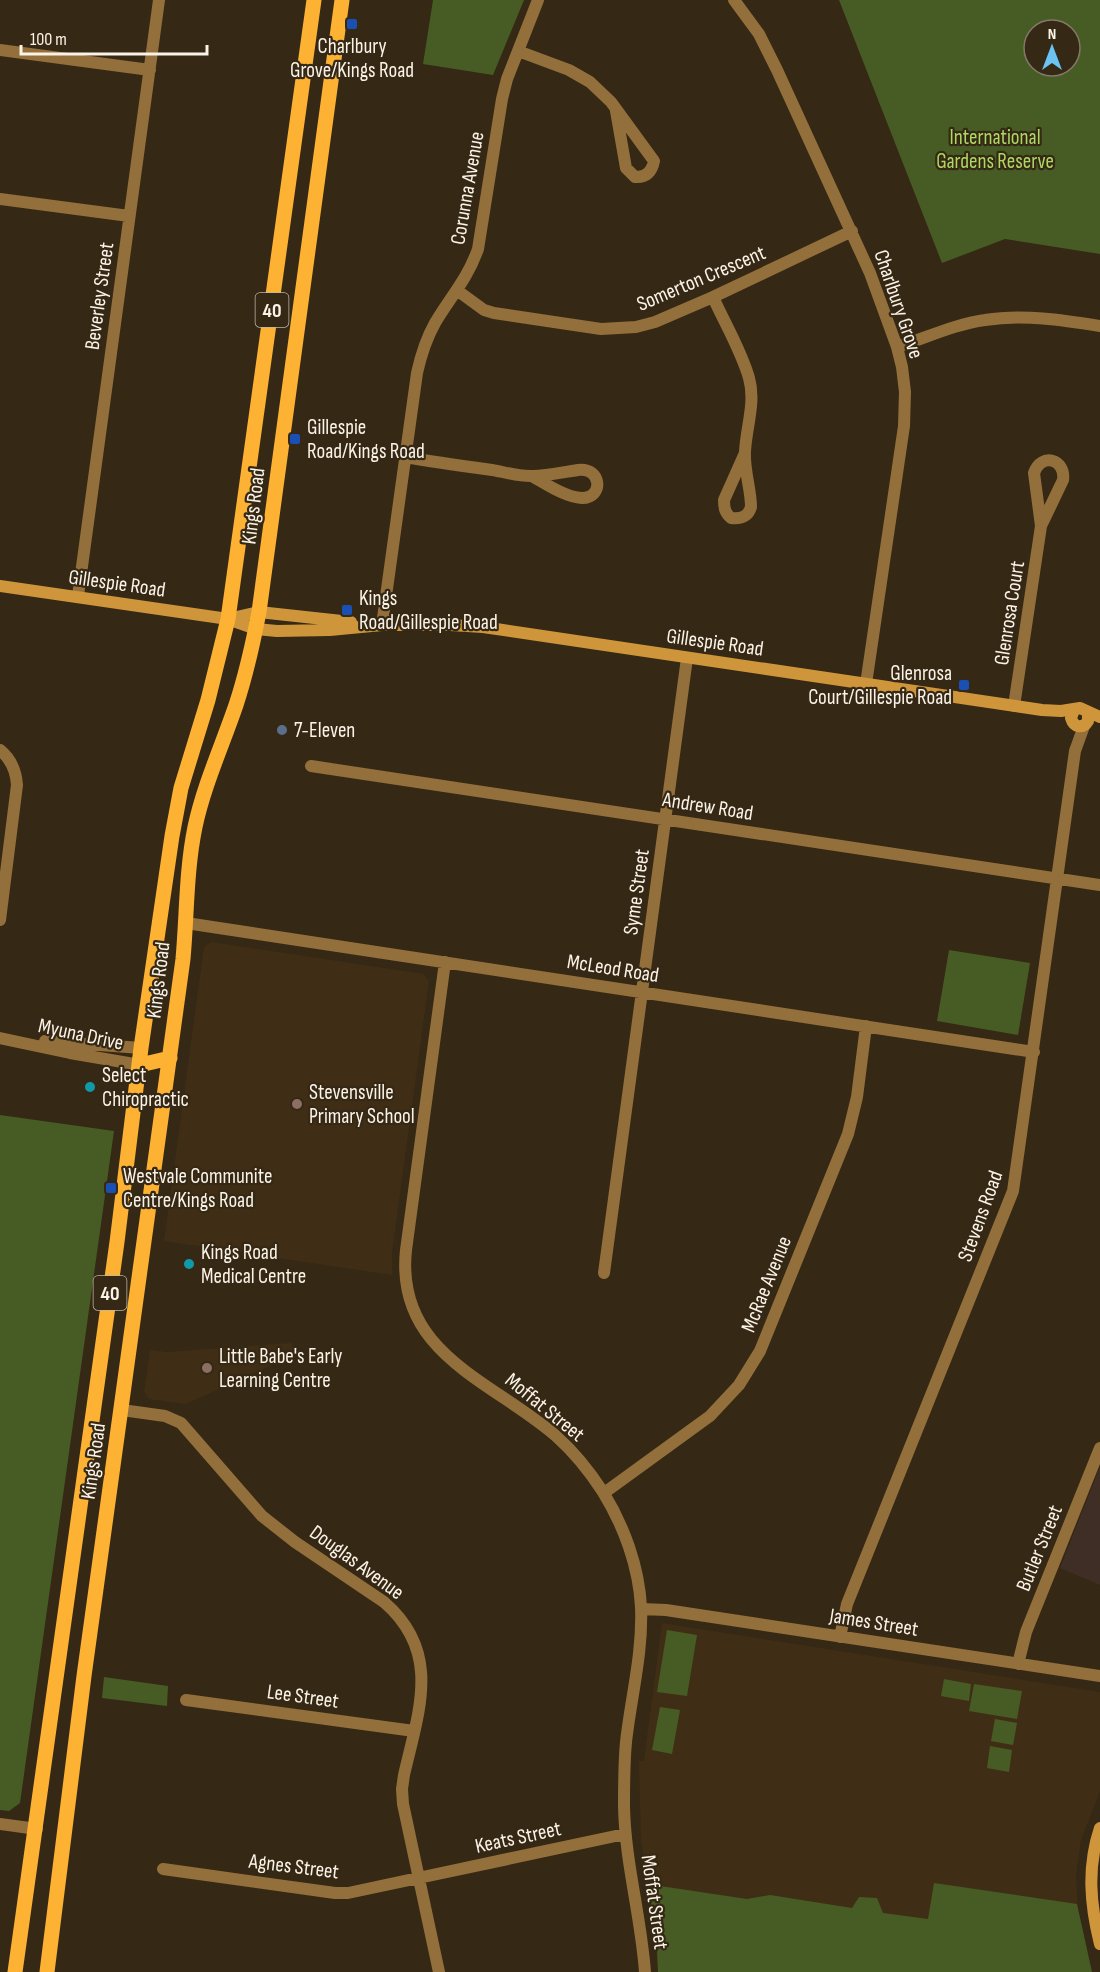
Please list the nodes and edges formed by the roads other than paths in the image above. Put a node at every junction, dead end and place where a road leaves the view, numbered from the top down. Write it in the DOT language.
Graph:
graph roads {
  1 [pos="159,0"];
  2 [pos="314,0"];
  3 [pos="342,0"];
  4 [pos="538,0"];
  5 [pos="734,0"];
  6 [pos="0,50"];
  7 [pos="518,51"];
  8 [pos="150,70"];
  9 [pos="616,111"];
  10 [pos="0,199"];
  11 [pos="129,216"];
  12 [pos="852,231"];
  13 [pos="458,291"];
  14 [pos="713,297"];
  15 [pos="1100,326"];
  16 [pos="897,346"];
  17 [pos="745,453"];
  18 [pos="405,457"];
  19 [pos="532,476"];
  20 [pos="1041,526"];
  21 [pos="0,585"];
  22 [pos="78,596"];
  23 [pos="259,612"];
  24 [pos="228,619"];
  25 [pos="382,625"];
  26 [pos="256,629"];
  27 [pos="687,658"];
  28 [pos="866,684"];
  29 [pos="1014,706"];
  30 [pos="1082,719"];
  31 [pos="1100,722"];
  32 [pos="0,750"];
  33 [pos="311,766"];
  34 [pos="665,819"];
  35 [pos="1057,878"];
  36 [pos="1100,885"];
  37 [pos="2,890"];
  38 [pos="0,920"];
  39 [pos="186,923"];
  40 [pos="445,962"];
  41 [pos="642,992"];
  42 [pos="866,1026"];
  43 [pos="0,1038"];
  44 [pos="14,1040"];
  45 [pos="141,1048"];
  46 [pos="1034,1052"];
  47 [pos="170,1058"];
  48 [pos="140,1065"];
  49 [pos="604,1273"];
  50 [pos="94,1407"];
  51 [pos="122,1410"];
  52 [pos="1100,1448"];
  53 [pos="604,1493"];
  54 [pos="641,1609"];
  55 [pos="840,1637"];
  56 [pos="1018,1664"];
  57 [pos="1100,1676"];
  58 [pos="186,1700"];
  59 [pos="414,1731"];
  60 [pos="0,1824"];
  61 [pos="1100,1828"];
  62 [pos="36,1829"];
  63 [pos="64,1832"];
  64 [pos="625,1834"];
  65 [pos="163,1869"];
  66 [pos="419,1879"];
  67 [pos="1100,1944"];
  68 [pos="15,1972"];
  69 [pos="47,1972"];
  70 [pos="440,1972"];
  71 [pos="645,1972"];
  1 -- 8 [label="street, Beverley Street"];
  2 -- 24 [label="main road, Kings Road / 40"];
  3 -- 23 [label="main road, Kings Road / 40"];
  4 -- 7 [label="street, Corunna Avenue"];
  5 -- 12 [label="street, Charlbury Grove"];
  6 -- 8 [label="street"];
  7 -- 9 [label="street"];
  7 -- 13 [label="street, Corunna Avenue"];
  8 -- 11 [label="street, Beverley Street"];
  9 -- 9 [label="street"];
  10 -- 11 [label="street"];
  11 -- 22 [label="street, Beverley Street"];
  12 -- 14 [label="street, Somerton Crescent"];
  12 -- 16 [label="street, Charlbury Grove"];
  13 -- 14 [label="street, Somerton Crescent"];
  13 -- 18 [label="street, Corunna Avenue"];
  14 -- 17 [label="street"];
  15 -- 16 [label="street"];
  16 -- 28 [label="street, Charlbury Grove"];
  17 -- 17 [label="street"];
  18 -- 19 [label="street"];
  18 -- 25 [label="street, Corunna Avenue"];
  19 -- 19 [label="street"];
  20 -- 20 [label="street, Glenrosa Court"];
  20 -- 29 [label="street, Glenrosa Court"];
  21 -- 22 [label="street, Gillespie Road"];
  22 -- 24 [label="street, Gillespie Road"];
  23 -- 24 [label="street, Gillespie Road"];
  23 -- 25 [label="street, Gillespie Road"];
  23 -- 26 [label="main road, Kings Road / 40"];
  24 -- 26 [label="street, Gillespie Road"];
  24 -- 45 [label="main road, Kings Road / 40"];
  25 -- 26 [label="street, Gillespie Road"];
  25 -- 27 [label="street, Gillespie Road"];
  26 -- 39 [label="main road, Kings Road / 40"];
  27 -- 28 [label="street, Gillespie Road"];
  27 -- 34 [label="street, Syme Street"];
  28 -- 29 [label="street, Gillespie Road"];
  29 -- 30 [label="street, Gillespie Road"];
  30 -- 31 [label="street, Gillespie Road"];
  30 -- 35 [label="street, Stevens Road"];
  32 -- 37 [label="street"];
  33 -- 34 [label="street, Andrew Road"];
  34 -- 35 [label="street, Andrew Road"];
  34 -- 41 [label="street, Syme Street"];
  35 -- 36 [label="street, Andrew Road"];
  35 -- 46 [label="street, Stevens Road"];
  37 -- 38 [label="street"];
  39 -- 40 [label="street, McLeod Road"];
  39 -- 47 [label="main road, Kings Road / 40"];
  40 -- 41 [label="street, McLeod Road"];
  40 -- 53 [label="street, Moffat Street"];
  41 -- 42 [label="street, McLeod Road"];
  41 -- 49 [label="street, Syme Street"];
  42 -- 46 [label="street, McLeod Road"];
  42 -- 53 [label="street, McRae Avenue"];
  43 -- 44 [label="street, Myuna Drive"];
  44 -- 45 [label="street, Myuna Drive"];
  44 -- 48 [label="street, Myuna Drive"];
  45 -- 47 [label="main road"];
  45 -- 48 [label="main road, Kings Road / 40"];
  46 -- 55 [label="street, Stevens Road"];
  47 -- 48 [label="main road"];
  47 -- 51 [label="main road, Kings Road / 40"];
  48 -- 50 [label="main road, Kings Road / 40"];
  50 -- 51 [label="main road"];
  50 -- 62 [label="main road, Kings Road / 40"];
  51 -- 59 [label="street, Douglas Avenue"];
  51 -- 63 [label="main road, Kings Road / 40"];
  52 -- 56 [label="street, Butler Street"];
  53 -- 54 [label="street, Moffat Street"];
  54 -- 55 [label="street, James Street"];
  54 -- 64 [label="street, Moffat Street"];
  55 -- 56 [label="street, James Street"];
  56 -- 57 [label="street, James Street"];
  58 -- 59 [label="street, Lee Street"];
  59 -- 66 [label="street, Douglas Avenue"];
  60 -- 62 [label="street"];
  61 -- 67 [label="street"];
  62 -- 63 [label="main road"];
  62 -- 68 [label="main road, Kings Road / 40"];
  63 -- 69 [label="main road, Kings Road / 40"];
  64 -- 66 [label="street, Keats Street"];
  64 -- 71 [label="street, Moffat Street"];
  65 -- 66 [label="street, Agnes Street"];
  66 -- 70 [label="street, Douglas Avenue"];
}
